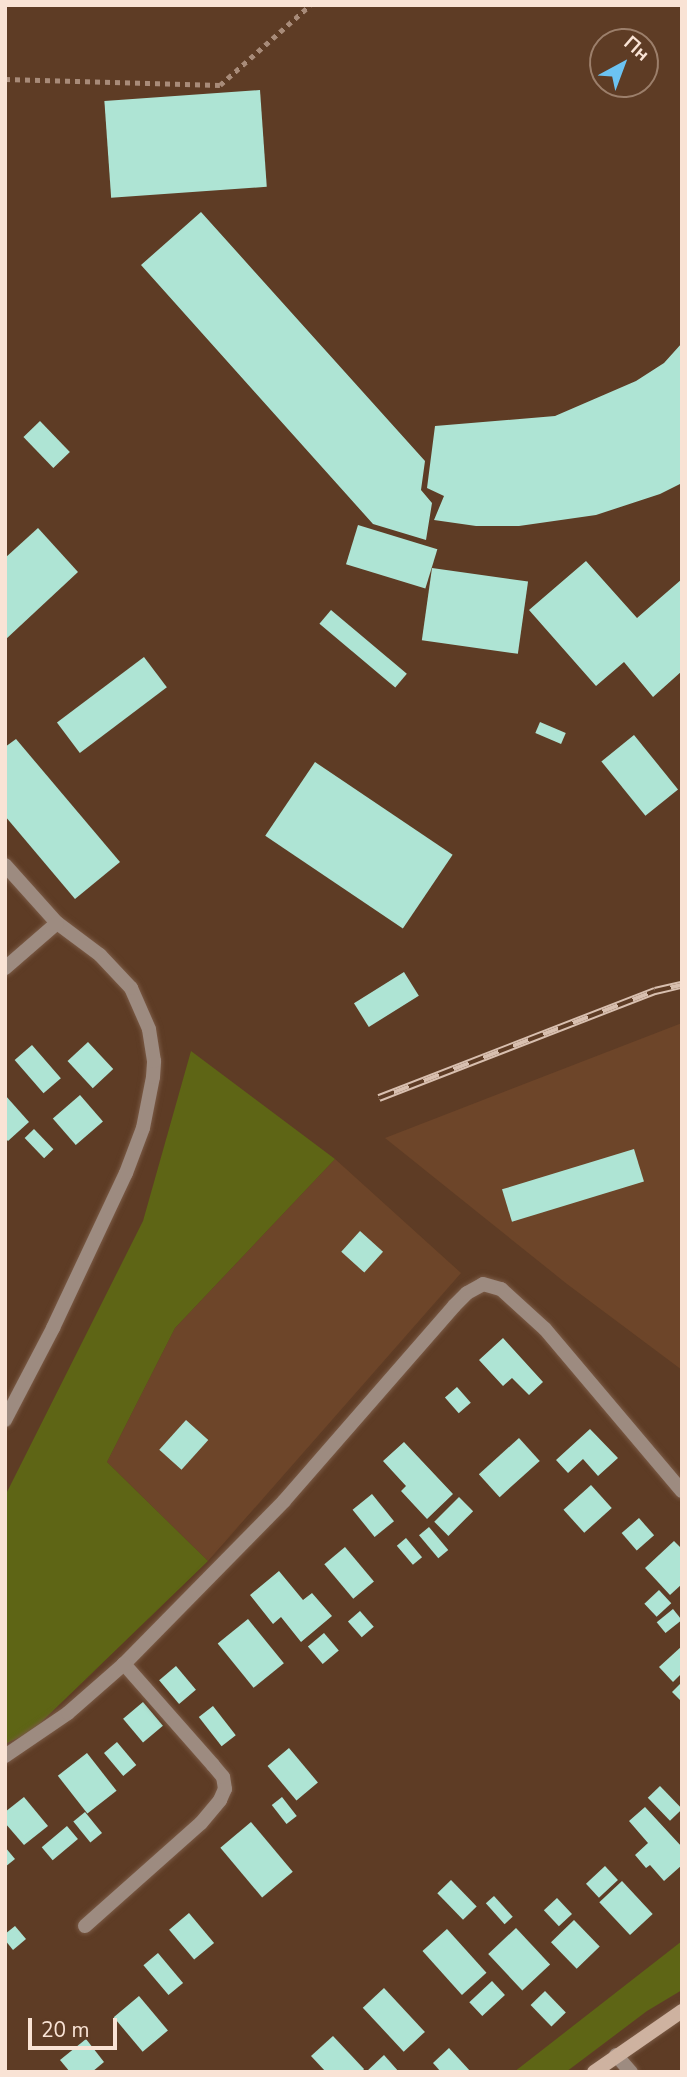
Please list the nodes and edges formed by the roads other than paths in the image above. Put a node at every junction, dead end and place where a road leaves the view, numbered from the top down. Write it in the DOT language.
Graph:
graph roads {
  1 [pos="5,865"];
  2 [pos="57,923"];
  3 [pos="5,968"];
  4 [pos="5,1420"];
  5 [pos="682,1491"];
  6 [pos="124,1664"];
  7 [pos="5,1756"];
  8 [pos="85,1926"];
  9 [pos="682,2011"];
  10 [pos="617,2055"];
  11 [pos="594,2072"];
  12 [pos="631,2072"];
  1 -- 2 [label="street"];
  2 -- 3 [label="street"];
  2 -- 4 [label="street"];
  5 -- 6 [label="street"];
  6 -- 7 [label="street"];
  6 -- 8 [label="street"];
  9 -- 10 [label="street"];
  10 -- 11 [label="street"];
  10 -- 12 [label="street"];
}
